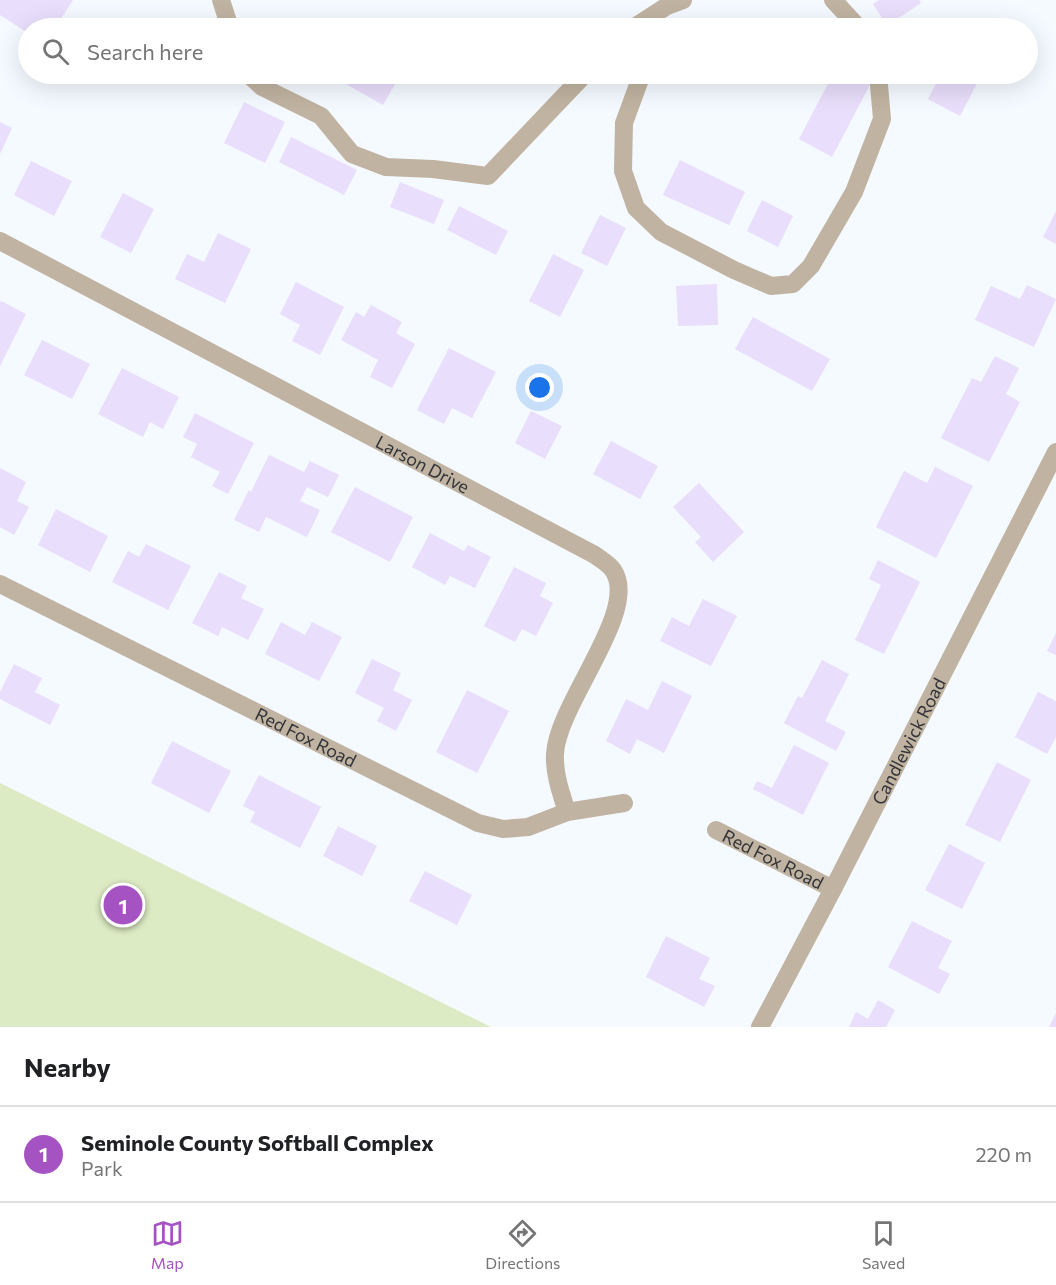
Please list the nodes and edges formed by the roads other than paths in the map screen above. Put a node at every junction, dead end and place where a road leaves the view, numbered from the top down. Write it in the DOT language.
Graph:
graph roads {
  1 [pos="221,0"];
  2 [pos="833,0"];
  3 [pos="672,2"];
  4 [pos="227,18"];
  5 [pos="648,18"];
  6 [pos="663,18"];
  7 [pos="850,18"];
  8 [pos="259,84"];
  9 [pos="575,84"];
  10 [pos="638,84"];
  11 [pos="879,84"];
  12 [pos="0,242"];
  13 [pos="1056,452"];
  14 [pos="0,584"];
  15 [pos="624,803"];
  16 [pos="567,812"];
  17 [pos="716,830"];
  18 [pos="833,889"];
  19 [pos="759,1027"];
  1 -- 4 [label="street"];
  2 -- 7 [label="street"];
  3 -- 5 [label="street"];
  3 -- 6 [label="street"];
  8 -- 9 [label="street"];
  10 -- 11 [label="street"];
  12 -- 16 [label="street, Larson Drive"];
  13 -- 18 [label="street, Candlewick Road"];
  14 -- 16 [label="street, Red Fox Road"];
  15 -- 16 [label="street, Red Fox Road"];
  17 -- 18 [label="street, Red Fox Road"];
  18 -- 19 [label="street, Candlewick Road"];
}
